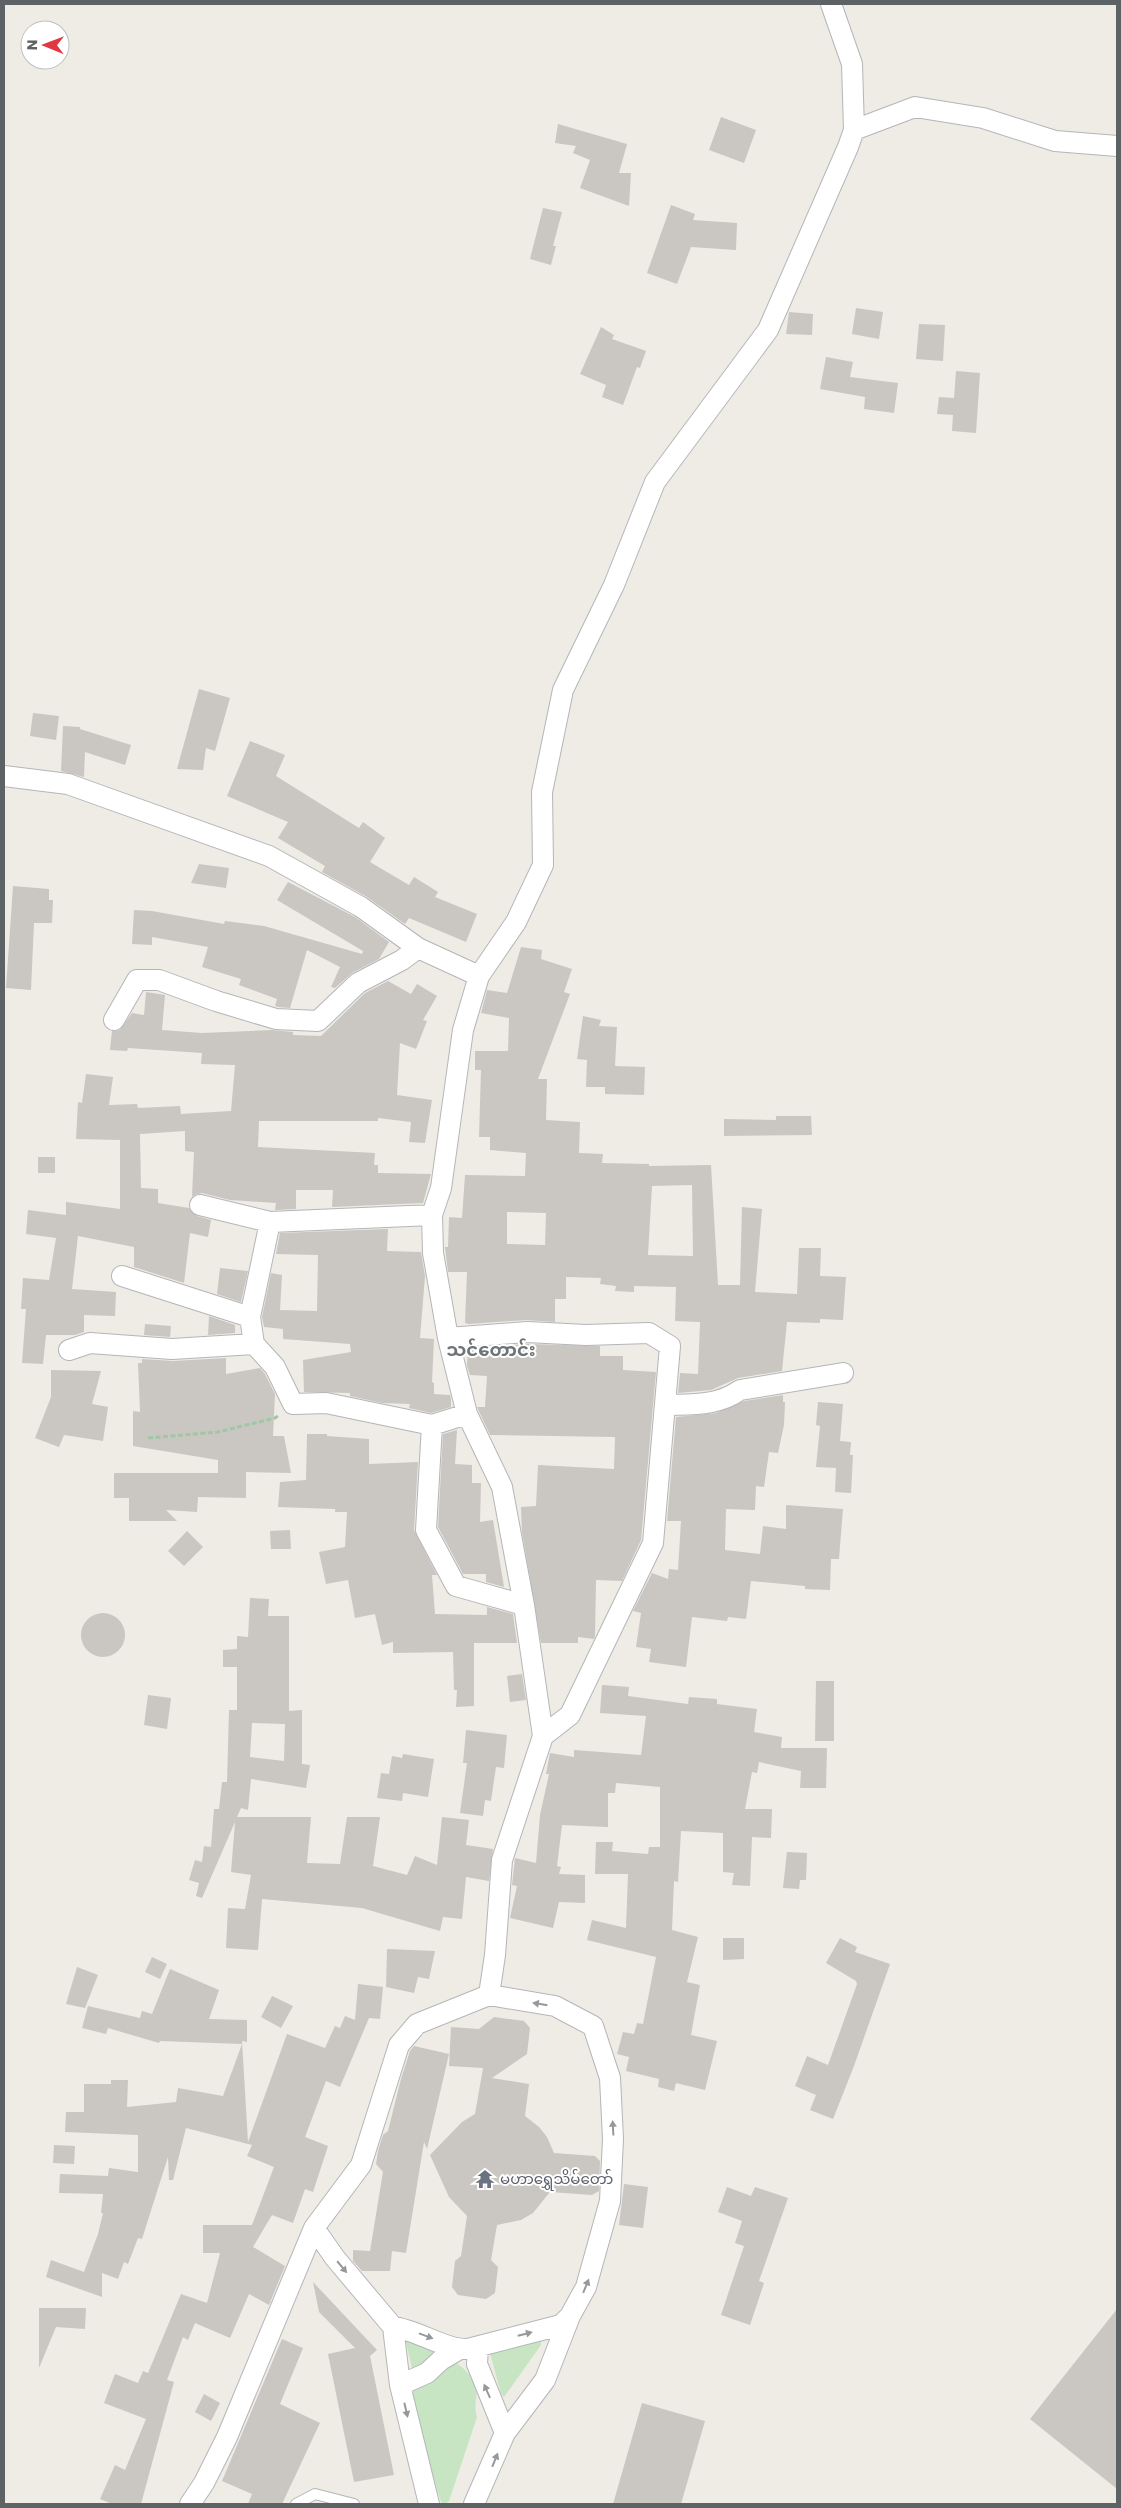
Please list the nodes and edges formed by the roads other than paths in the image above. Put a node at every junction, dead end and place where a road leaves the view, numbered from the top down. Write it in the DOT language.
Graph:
graph roads {
  1 [pos="832,4"];
  2 [pos="854,130"];
  3 [pos="1117,146"];
  4 [pos="4,776"];
  5 [pos="418,948"];
  6 [pos="478,976"];
  7 [pos="114,1020"];
  8 [pos="200,1205"];
  9 [pos="432,1215"];
  10 [pos="270,1222"];
  11 [pos="122,1276"];
  12 [pos="250,1317"];
  13 [pos="448,1338"];
  14 [pos="254,1344"];
  15 [pos="69,1350"];
  16 [pos="843,1373"];
  17 [pos="666,1405"];
  18 [pos="468,1414"];
  19 [pos="432,1425"];
  20 [pos="524,1605"];
  21 [pos="543,1736"];
  22 [pos="489,1995"];
  23 [pos="314,2228"];
  24 [pos="570,2316"];
  25 [pos="393,2327"];
  26 [pos="478,2347"];
  27 [pos="458,2350"];
  28 [pos="400,2385"];
  29 [pos="505,2434"];
  30 [pos="190,2504"];
  31 [pos="296,2504"];
  32 [pos="354,2504"];
  33 [pos="429,2504"];
  34 [pos="474,2504"];
  1 -- 2 [label="street"];
  2 -- 3 [label="street"];
  2 -- 6 [label="street"];
  4 -- 5 [label="street"];
  5 -- 6 [label="street"];
  5 -- 7 [label="street"];
  6 -- 9 [label="street"];
  8 -- 10 [label="street"];
  9 -- 10 [label="street"];
  9 -- 13 [label="street"];
  10 -- 12 [label="street"];
  11 -- 12 [label="street"];
  12 -- 14 [label="street"];
  13 -- 17 [label="street"];
  13 -- 18 [label="street"];
  14 -- 15 [label="street"];
  14 -- 19 [label="street"];
  16 -- 17 [label="street"];
  17 -- 21 [label="street"];
  18 -- 19 [label="street"];
  18 -- 20 [label="street"];
  19 -- 20 [label="street"];
  20 -- 21 [label="street"];
  21 -- 22 [label="street"];
  22 -- 23 [label="street"];
  24 -- 22 [label="street, one-way"];
  23 -- 25 [label="street, one-way"];
  23 -- 30 [label="street"];
  26 -- 24 [label="street, one-way"];
  24 -- 29 [label="street"];
  25 -- 27 [label="street, one-way"];
  25 -- 28 [label="street"];
  26 -- 27 [label="street"];
  29 -- 26 [label="street, one-way"];
  27 -- 28 [label="street"];
  28 -- 33 [label="street, one-way"];
  34 -- 29 [label="street, one-way"];
  31 -- 32 [label="lane"];
}
